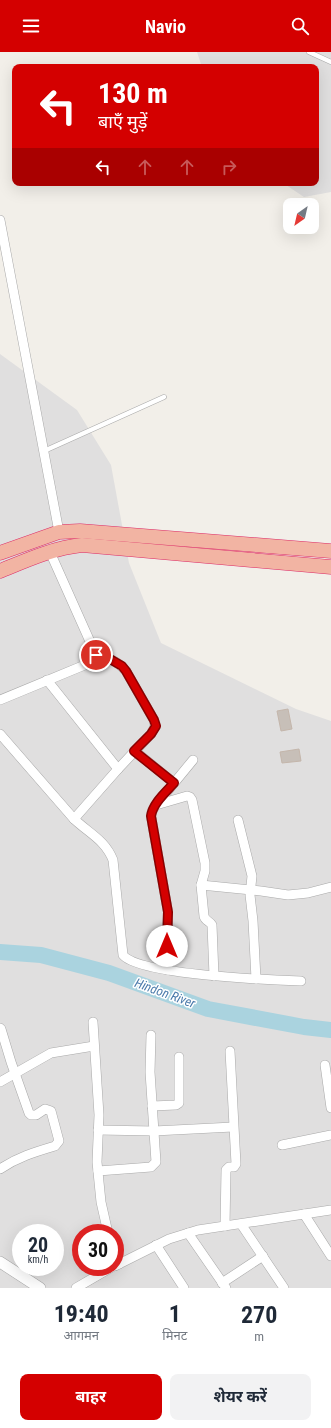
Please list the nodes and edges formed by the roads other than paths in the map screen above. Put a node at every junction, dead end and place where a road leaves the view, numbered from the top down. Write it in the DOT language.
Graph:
graph roads {
  1 [pos="309,52"];
  2 [pos="331,62"];
  3 [pos="0,220"];
  4 [pos="164,397"];
  5 [pos="44,451"];
  6 [pos="59,532"];
  7 [pos="331,551"];
  8 [pos="50,552"];
  9 [pos="0,553"];
  10 [pos="331,567"];
  11 [pos="0,571"];
  12 [pos="96,655"];
  13 [pos="47,680"];
  14 [pos="0,700"];
  15 [pos="0,734"];
  16 [pos="134,751"];
  17 [pos="193,760"];
  18 [pos="118,769"];
  19 [pos="174,783"];
  20 [pos="156,805"];
  21 [pos="74,820"];
  22 [pos="238,820"];
  23 [pos="201,885"];
  24 [pos="331,887"];
  25 [pos="251,890"];
  26 [pos="168,970"];
  27 [pos="214,976"];
  28 [pos="256,979"];
  29 [pos="301,981"];
  30 [pos="93,1022"];
  31 [pos="0,1028"];
  32 [pos="151,1035"];
  33 [pos="94,1046"];
  34 [pos="230,1051"];
  35 [pos="179,1057"];
  36 [pos="325,1065"];
  37 [pos="15,1074"];
  38 [pos="0,1082"];
  39 [pos="152,1106"];
  40 [pos="331,1108"];
  41 [pos="233,1127"];
  42 [pos="98,1130"];
  43 [pos="154,1131"];
  44 [pos="331,1135"];
  45 [pos="282,1145"];
  46 [pos="0,1169"];
  47 [pos="98,1171"];
  48 [pos="331,1210"];
  49 [pos="304,1214"];
  50 [pos="106,1224"];
  51 [pos="241,1224"];
  52 [pos="225,1226"];
  53 [pos="188,1233"];
  54 [pos="156,1245"];
  55 [pos="263,1256"];
  56 [pos="331,1256"];
  57 [pos="124,1261"];
  58 [pos="0,1262"];
  59 [pos="96,1276"];
  60 [pos="224,1285"];
  61 [pos="280,1286"];
  62 [pos="181,1287"];
  63 [pos="40,1288"];
  64 [pos="76,1288"];
  1 -- 2 [label="lane"];
  3 -- 5 [label="street"];
  4 -- 5 [label="lane"];
  5 -- 6 [label="street"];
  6 -- 7 [label="highway"];
  6 -- 9 [label="highway"];
  8 -- 10 [label="highway"];
  8 -- 11 [label="highway"];
  8 -- 12 [label="street"];
  12 -- 13 [label="street"];
  12 -- 16 [label="street"];
  13 -- 14 [label="street"];
  13 -- 18 [label="street"];
  15 -- 21 [label="street"];
  16 -- 18 [label="street"];
  16 -- 19 [label="street"];
  17 -- 19 [label="street"];
  18 -- 21 [label="street"];
  19 -- 20 [label="street"];
  20 -- 23 [label="street"];
  20 -- 26 [label="street"];
  21 -- 26 [label="street"];
  22 -- 25 [label="street"];
  23 -- 25 [label="street"];
  23 -- 27 [label="street"];
  24 -- 25 [label="street"];
  25 -- 28 [label="street"];
  26 -- 27 [label="street"];
  27 -- 28 [label="street"];
  28 -- 29 [label="street"];
  30 -- 33 [label="street"];
  31 -- 37 [label="street"];
  32 -- 39 [label="street"];
  33 -- 37 [label="street"];
  33 -- 42 [label="street"];
  34 -- 41 [label="street"];
  35 -- 39 [label="street"];
  36 -- 40 [label="street"];
  37 -- 38 [label="street"];
  37 -- 46 [label="street"];
  39 -- 43 [label="street"];
  41 -- 43 [label="street"];
  41 -- 52 [label="street"];
  42 -- 43 [label="street"];
  42 -- 47 [label="street"];
  43 -- 47 [label="street"];
  44 -- 45 [label="street"];
  47 -- 50 [label="street"];
  48 -- 49 [label="street"];
  49 -- 51 [label="street"];
  49 -- 56 [label="street"];
  51 -- 52 [label="street"];
  51 -- 55 [label="street"];
  52 -- 53 [label="street"];
  53 -- 54 [label="street"];
  53 -- 60 [label="street"];
  54 -- 57 [label="street"];
  54 -- 62 [label="street"];
  55 -- 60 [label="street"];
  55 -- 61 [label="street"];
  58 -- 63 [label="street"];
  59 -- 64 [label="street"];
}
